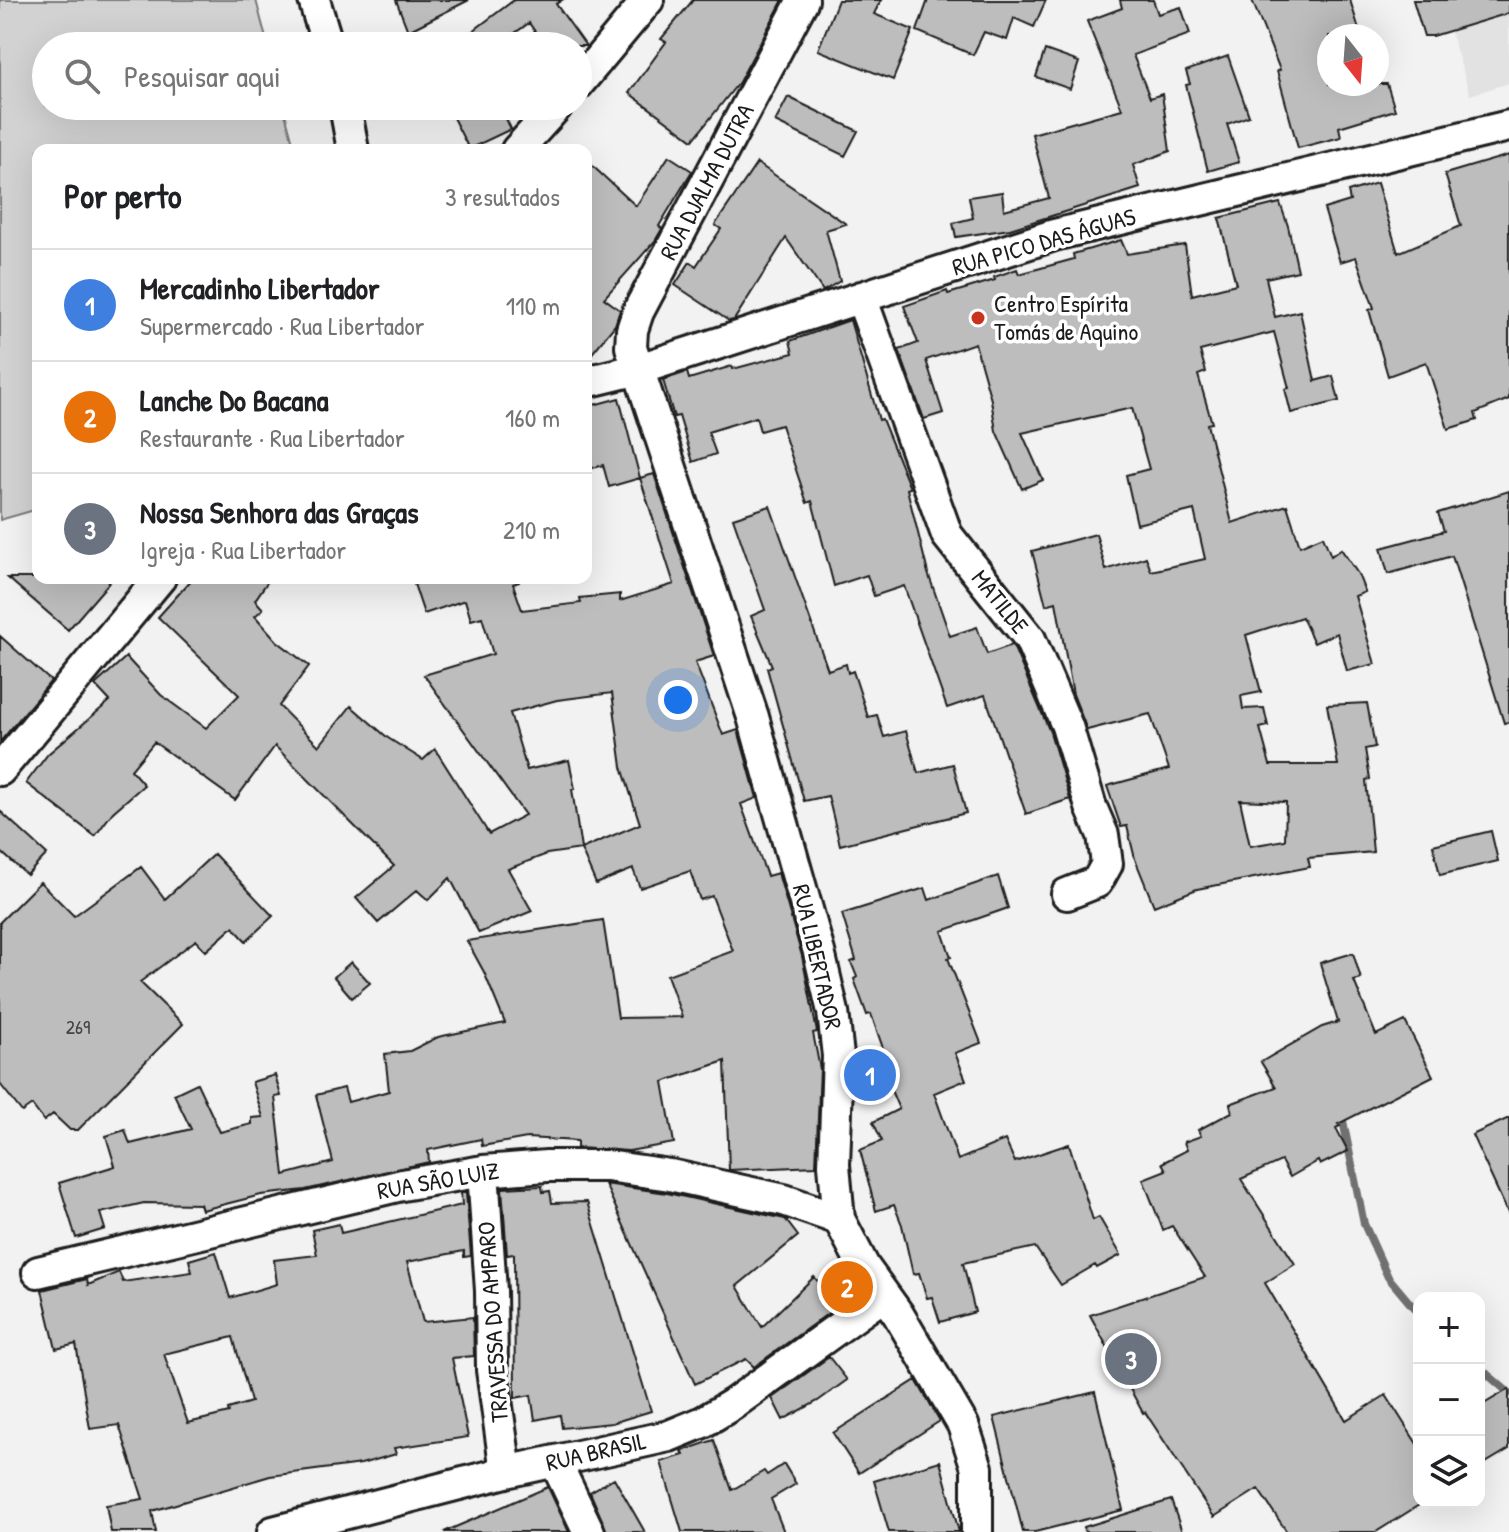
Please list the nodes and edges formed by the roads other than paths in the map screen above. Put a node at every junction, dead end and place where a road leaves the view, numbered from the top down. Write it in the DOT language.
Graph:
graph roads {
  1 [pos="314,0"];
  2 [pos="648,0"];
  3 [pos="803,0"];
  4 [pos="324,32"];
  5 [pos="592,67"];
  6 [pos="348,120"];
  7 [pos="351,120"];
  8 [pos="544,120"];
  9 [pos="1509,126"];
  10 [pos="352,144"];
  11 [pos="364,144"];
  12 [pos="522,144"];
  13 [pos="861,297"];
  14 [pos="639,369"];
  15 [pos="592,381"];
  16 [pos="155,584"];
  17 [pos="0,770"];
  18 [pos="1067,894"];
  19 [pos="483,1171"];
  20 [pos="839,1219"];
  21 [pos="38,1272"];
  22 [pos="884,1295"];
  23 [pos="555,1461"];
  24 [pos="506,1472"];
  25 [pos="273,1532"];
  26 [pos="589,1532"];
  27 [pos="977,1532"];
  1 -- 4 [label="street"];
  2 -- 5 [label="street"];
  3 -- 14 [label="street, RUA DJALMA DUTRA"];
  6 -- 10 [label="street"];
  7 -- 11 [label="street"];
  8 -- 12 [label="street"];
  9 -- 13 [label="street, RUA PICO DAS ÁGUAS"];
  13 -- 14 [label="street, RUA PICO DAS ÁGUAS"];
  13 -- 18 [label="street, MATILDE"];
  14 -- 15 [label="street, RUA PICO DAS ÁGUAS"];
  14 -- 20 [label="street, RUA LIBERTADOR"];
  16 -- 17 [label="street"];
  19 -- 20 [label="street, RUA SÃO LUIZ"];
  19 -- 21 [label="street, RUA SÃO LUIZ"];
  19 -- 24 [label="street, TRAVESSA DO AMPARO"];
  20 -- 22 [label="street, RUA LIBERTADOR"];
  22 -- 23 [label="street, RUA BRASIL"];
  22 -- 27 [label="street, RUA LIBERTADOR"];
  23 -- 24 [label="street, RUA BRASIL"];
  23 -- 26 [label="street"];
  24 -- 25 [label="street, RUA BRASIL"];
}
